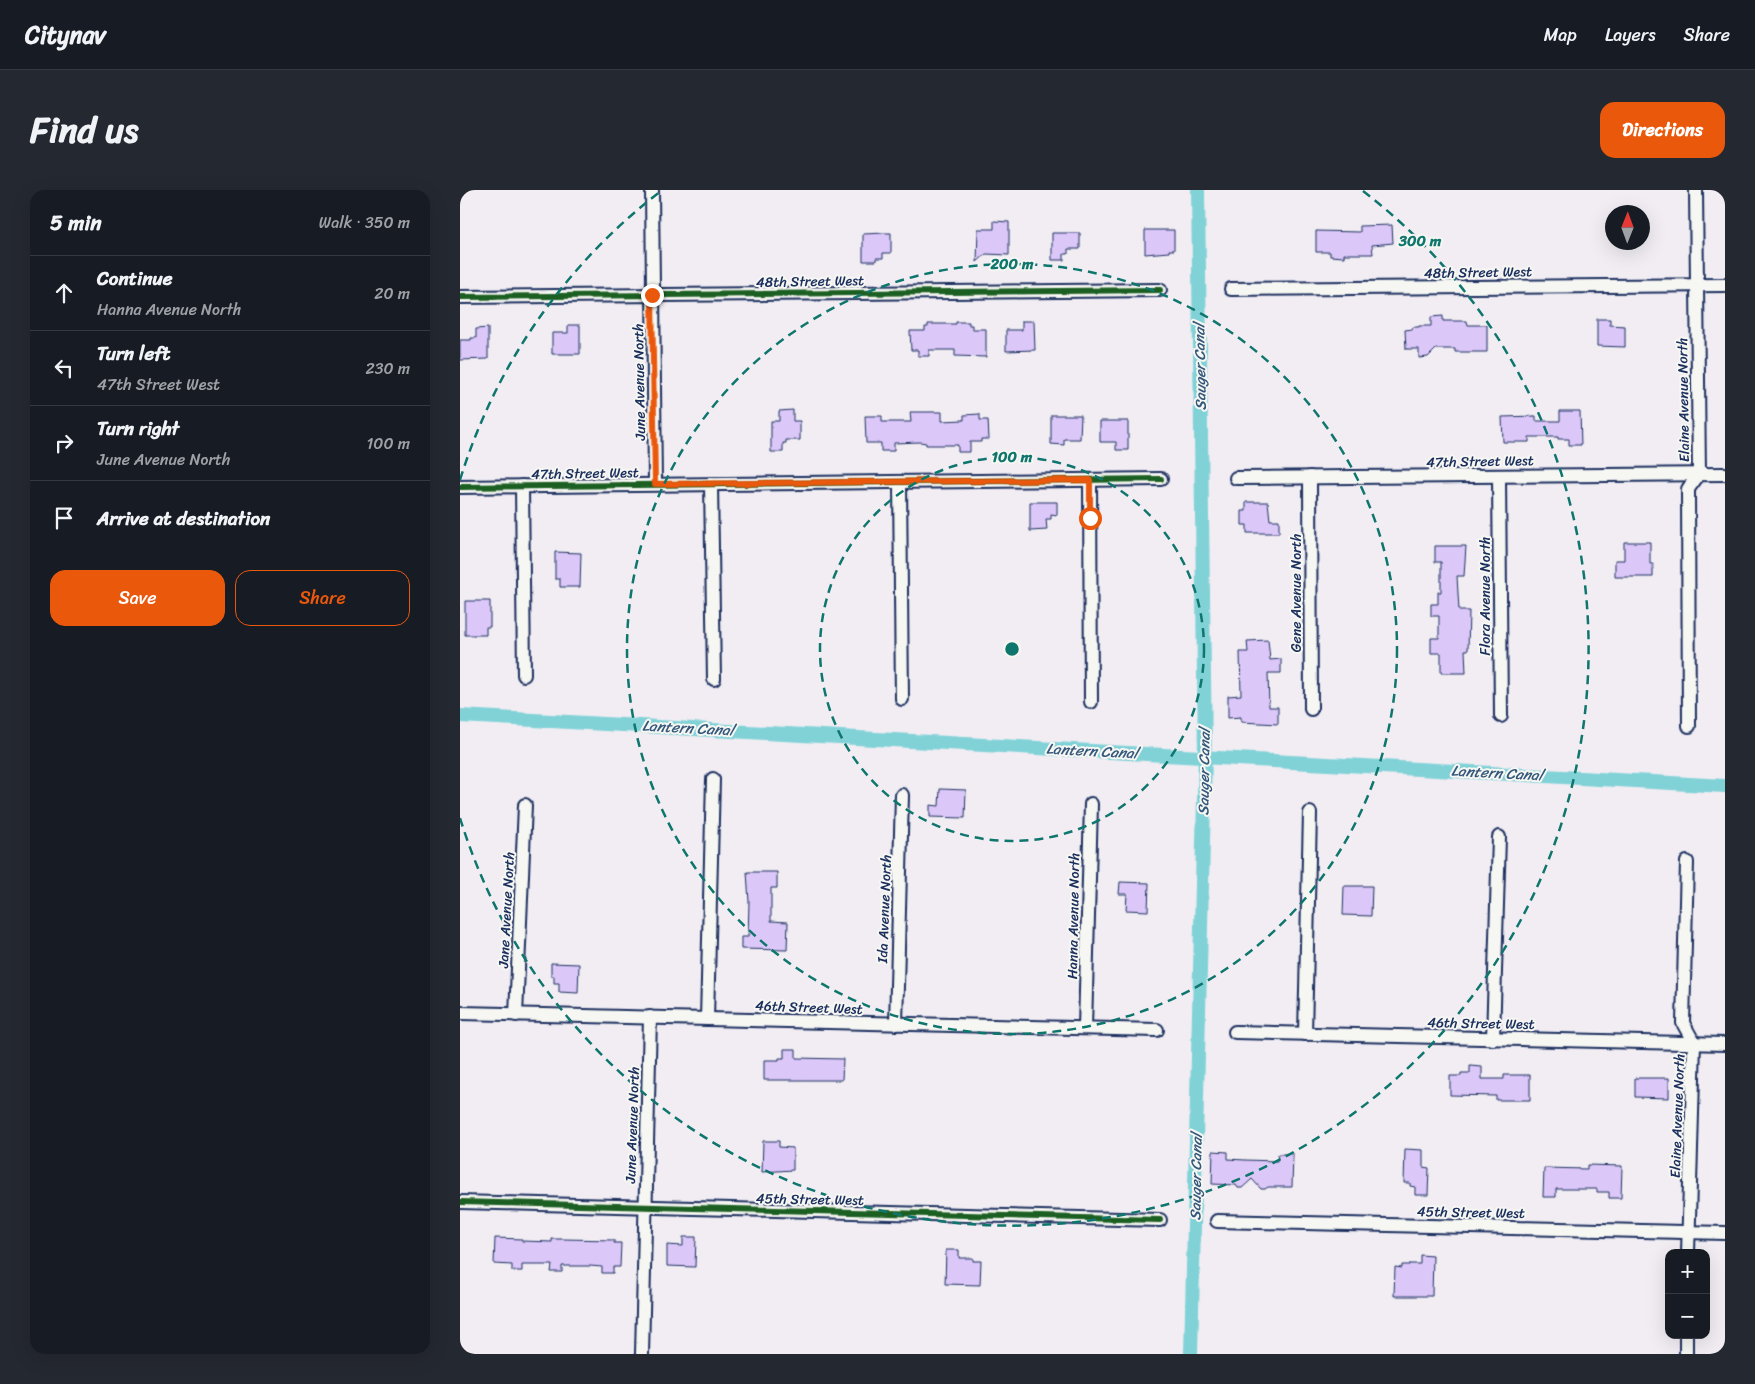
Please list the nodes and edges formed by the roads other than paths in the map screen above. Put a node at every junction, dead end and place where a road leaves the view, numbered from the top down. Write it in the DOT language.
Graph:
graph roads {
  1 [pos="652,190"];
  2 [pos="1696,190"];
  3 [pos="1697,285"];
  4 [pos="1725,285"];
  5 [pos="1231,289"];
  6 [pos="1160,290"];
  7 [pos="652,295"];
  8 [pos="460,297"];
  9 [pos="1699,474"];
  10 [pos="1725,474"];
  11 [pos="1499,476"];
  12 [pos="1310,477"];
  13 [pos="1236,478"];
  14 [pos="1161,479"];
  15 [pos="1090,480"];
  16 [pos="900,482"];
  17 [pos="655,484"];
  18 [pos="711,484"];
  19 [pos="460,486"];
  20 [pos="522,486"];
  21 [pos="524,675"];
  22 [pos="714,680"];
  23 [pos="902,698"];
  24 [pos="1091,702"];
  25 [pos="1311,709"];
  26 [pos="1501,716"];
  27 [pos="1689,726"];
  28 [pos="713,780"];
  29 [pos="902,795"];
  30 [pos="1091,804"];
  31 [pos="525,805"];
  32 [pos="1310,812"];
  33 [pos="1499,836"];
  34 [pos="1687,862"];
  35 [pos="460,1014"];
  36 [pos="516,1015"];
  37 [pos="650,1017"];
  38 [pos="708,1019"];
  39 [pos="896,1024"];
  40 [pos="1085,1028"];
  41 [pos="1157,1030"];
  42 [pos="1235,1032"];
  43 [pos="1305,1034"];
  44 [pos="1494,1039"];
  45 [pos="1694,1043"];
  46 [pos="1725,1044"];
  47 [pos="460,1202"];
  48 [pos="645,1208"];
  49 [pos="1160,1220"];
  50 [pos="1217,1221"];
  51 [pos="1689,1232"];
  52 [pos="1725,1233"];
  53 [pos="1688,1249"];
  54 [pos="1686,1339"];
  55 [pos="642,1354"];
  56 [pos="1686,1354"];
  1 -- 7 [label="street, June Avenue North"];
  2 -- 3 [label="street, Elaine Avenue North"];
  3 -- 4 [label="street, 48th Street West"];
  3 -- 5 [label="street, 48th Street West"];
  3 -- 9 [label="street, Elaine Avenue North"];
  6 -- 7 [label="street, 48th Street West"];
  7 -- 8 [label="street, 48th Street West"];
  7 -- 17 [label="street, June Avenue North"];
  9 -- 10 [label="street, 47th Street West"];
  9 -- 11 [label="street, 47th Street West"];
  9 -- 27 [label="street, Elaine Avenue North"];
  11 -- 12 [label="street, 47th Street West"];
  11 -- 26 [label="street, Flora Avenue North"];
  12 -- 13 [label="street, 47th Street West"];
  12 -- 25 [label="street, Gene Avenue North"];
  14 -- 15 [label="street, 47th Street West"];
  15 -- 16 [label="street, 47th Street West"];
  15 -- 24 [label="street"];
  16 -- 18 [label="street, 47th Street West"];
  16 -- 23 [label="street"];
  17 -- 18 [label="street, 47th Street West"];
  17 -- 20 [label="street, 47th Street West"];
  18 -- 22 [label="street"];
  19 -- 20 [label="street, 47th Street West"];
  20 -- 21 [label="street"];
  28 -- 38 [label="street"];
  29 -- 39 [label="street, Ida Avenue North"];
  30 -- 40 [label="street, Hanna Avenue North"];
  31 -- 36 [label="street, Jane Avenue North"];
  32 -- 43 [label="street"];
  33 -- 44 [label="street"];
  34 -- 45 [label="street, Elaine Avenue North"];
  35 -- 36 [label="street, 46th Street West"];
  36 -- 37 [label="street, 46th Street West"];
  37 -- 38 [label="street, 46th Street West"];
  37 -- 48 [label="street, June Avenue North"];
  38 -- 39 [label="street, 46th Street West"];
  39 -- 40 [label="street, 46th Street West"];
  40 -- 41 [label="street, 46th Street West"];
  42 -- 43 [label="street, 46th Street West"];
  43 -- 44 [label="street, 46th Street West"];
  44 -- 45 [label="street, 46th Street West"];
  45 -- 46 [label="street, 46th Street West"];
  45 -- 51 [label="street, Elaine Avenue North"];
  47 -- 48 [label="street, 45th Street West"];
  48 -- 49 [label="street, 45th Street West"];
  48 -- 55 [label="street, June Avenue North"];
  50 -- 51 [label="street, 45th Street West"];
  51 -- 52 [label="street, 45th Street West"];
  51 -- 53 [label="street, Elaine Avenue North"];
  54 -- 56 [label="street"];
}
